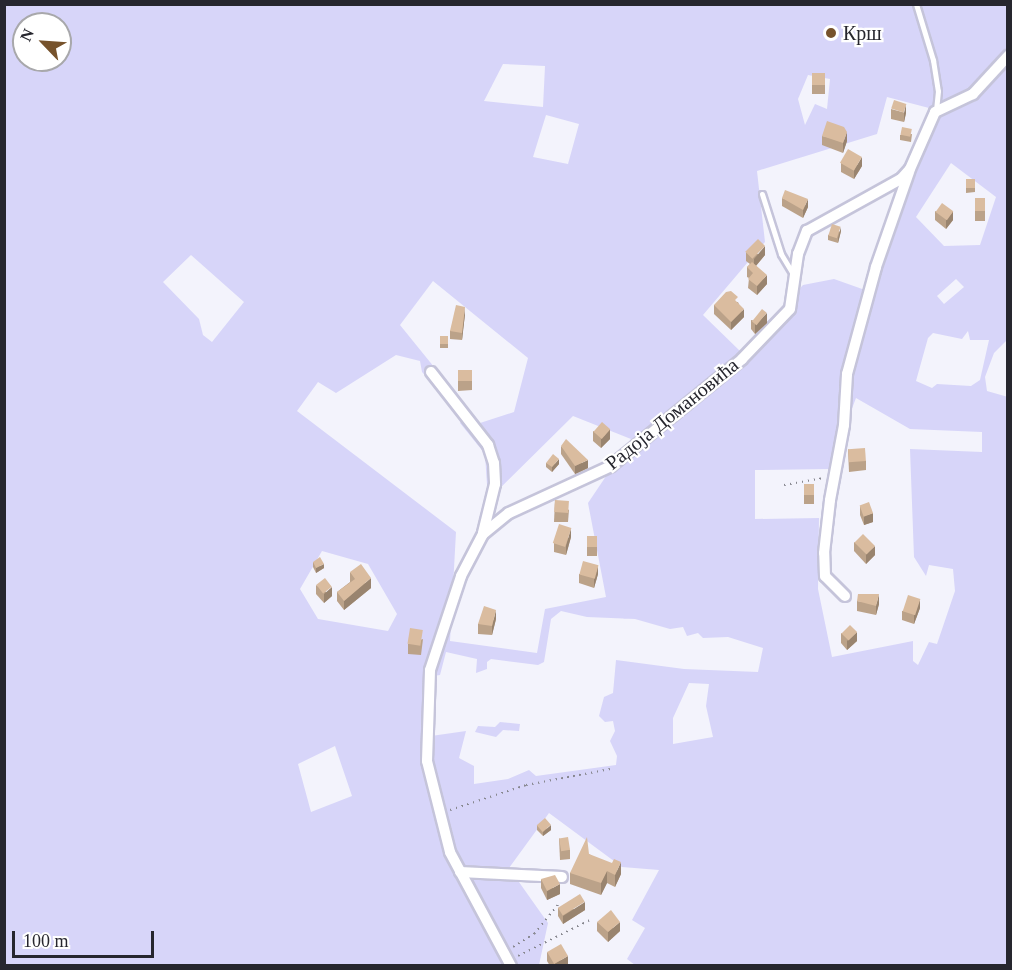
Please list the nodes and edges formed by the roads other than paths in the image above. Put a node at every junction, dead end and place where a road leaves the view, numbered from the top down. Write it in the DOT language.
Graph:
graph roads {
  1 [pos="916,4"];
  2 [pos="1008,56"];
  3 [pos="935,112"];
  4 [pos="910,169"];
  5 [pos="762,194"];
  6 [pos="795,277"];
  7 [pos="431,372"];
  8 [pos="483,534"];
  9 [pos="845,596"];
  10 [pos="460,872"];
  11 [pos="562,877"];
  12 [pos="508,959"];
  1 -- 3 [label="lane, Радоја Домановића"];
  2 -- 3 [label="street"];
  3 -- 4 [label="street, Радоја Домановића"];
  4 -- 6 [label="street, Радоја Домановића"];
  4 -- 9 [label="street"];
  5 -- 6 [label="lane"];
  6 -- 8 [label="street, Радоја Домановића"];
  7 -- 8 [label="street, Радоја Домановића"];
  8 -- 10 [label="street, Радоја Домановића"];
  10 -- 11 [label="street"];
  10 -- 12 [label="street, Радоја Домановића"];
}
